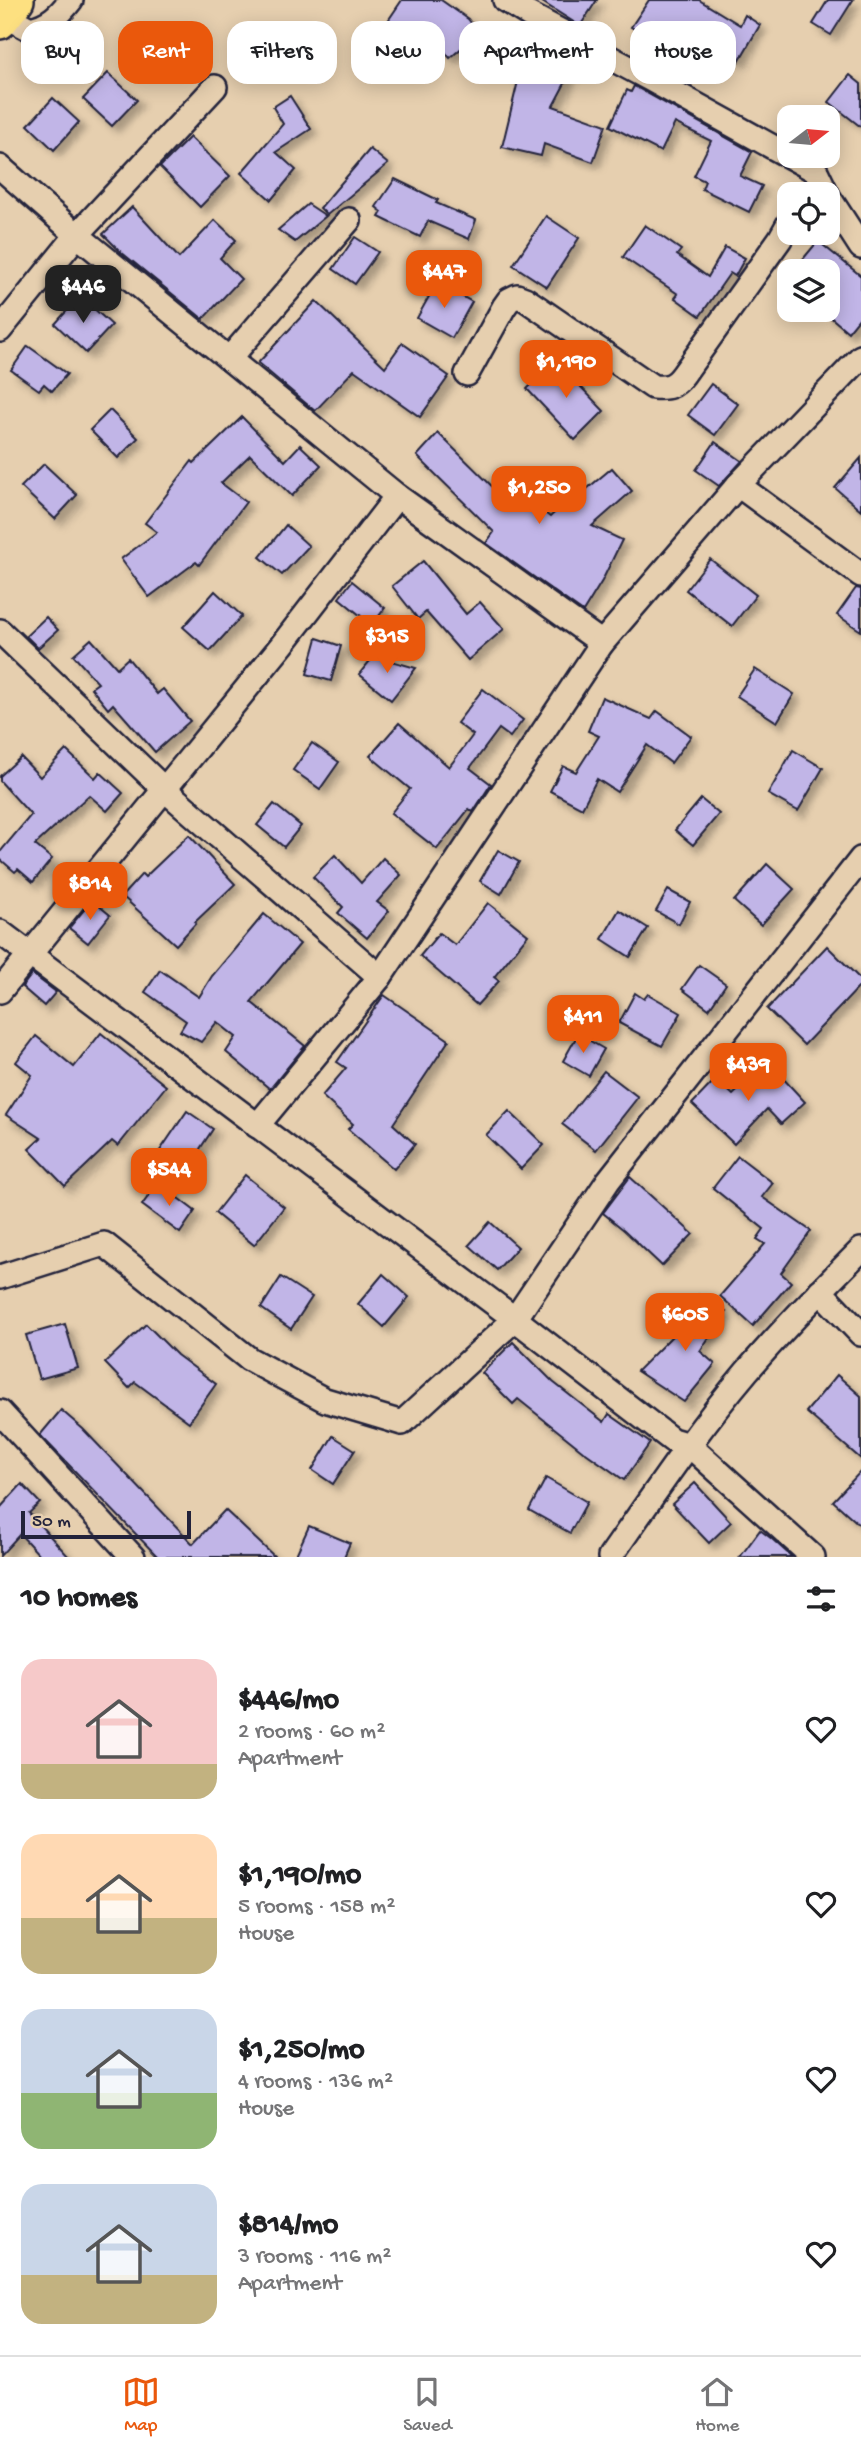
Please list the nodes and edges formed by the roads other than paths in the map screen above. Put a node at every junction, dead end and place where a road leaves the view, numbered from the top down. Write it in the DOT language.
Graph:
graph roads {
  1 [pos="71,0"];
  2 [pos="505,0"];
  3 [pos="534,7"];
  4 [pos="5,13"];
  5 [pos="215,86"];
  6 [pos="0,167"];
  7 [pos="816,172"];
  8 [pos="811,182"];
  9 [pos="821,182"];
  10 [pos="840,217"];
  11 [pos="349,220"];
  12 [pos="76,235"];
  13 [pos="777,243"];
  14 [pos="861,247"];
  15 [pos="0,330"];
  16 [pos="861,358"];
  17 [pos="229,359"];
  18 [pos="467,374"];
  19 [pos="738,485"];
  20 [pos="397,496"];
  21 [pos="861,575"];
  22 [pos="0,631"];
  23 [pos="602,643"];
  24 [pos="164,789"];
  25 [pos="861,859"];
  26 [pos="0,932"];
  27 [pos="29,956"];
  28 [pos="380,976"];
  29 [pos="0,991"];
  30 [pos="257,1126"];
  31 [pos="861,1250"];
  32 [pos="0,1277"];
  33 [pos="820,1291"];
  34 [pos="514,1319"];
  35 [pos="861,1334"];
  36 [pos="0,1412"];
  37 [pos="689,1445"];
  38 [pos="133,1557"];
  39 [pos="610,1557"];
  40 [pos="813,1557"];
  1 -- 4 [label="street"];
  2 -- 3 [label="street"];
  3 -- 7 [label="street"];
  5 -- 12 [label="street"];
  6 -- 12 [label="street"];
  7 -- 8 [label="street"];
  7 -- 9 [label="street"];
  10 -- 14 [label="street"];
  11 -- 17 [label="street"];
  12 -- 15 [label="street"];
  12 -- 17 [label="street"];
  13 -- 18 [label="street"];
  16 -- 19 [label="street"];
  17 -- 20 [label="street"];
  19 -- 21 [label="street"];
  19 -- 23 [label="street"];
  20 -- 23 [label="street"];
  20 -- 24 [label="street"];
  22 -- 24 [label="street"];
  23 -- 28 [label="street"];
  24 -- 27 [label="street"];
  24 -- 28 [label="street"];
  25 -- 34 [label="street"];
  26 -- 27 [label="street"];
  27 -- 29 [label="street"];
  27 -- 30 [label="street"];
  28 -- 30 [label="street"];
  30 -- 34 [label="street"];
  31 -- 33 [label="street"];
  32 -- 34 [label="street"];
  33 -- 35 [label="street"];
  33 -- 37 [label="street"];
  34 -- 37 [label="street"];
  36 -- 38 [label="street"];
  37 -- 39 [label="street"];
  37 -- 40 [label="street"];
}
